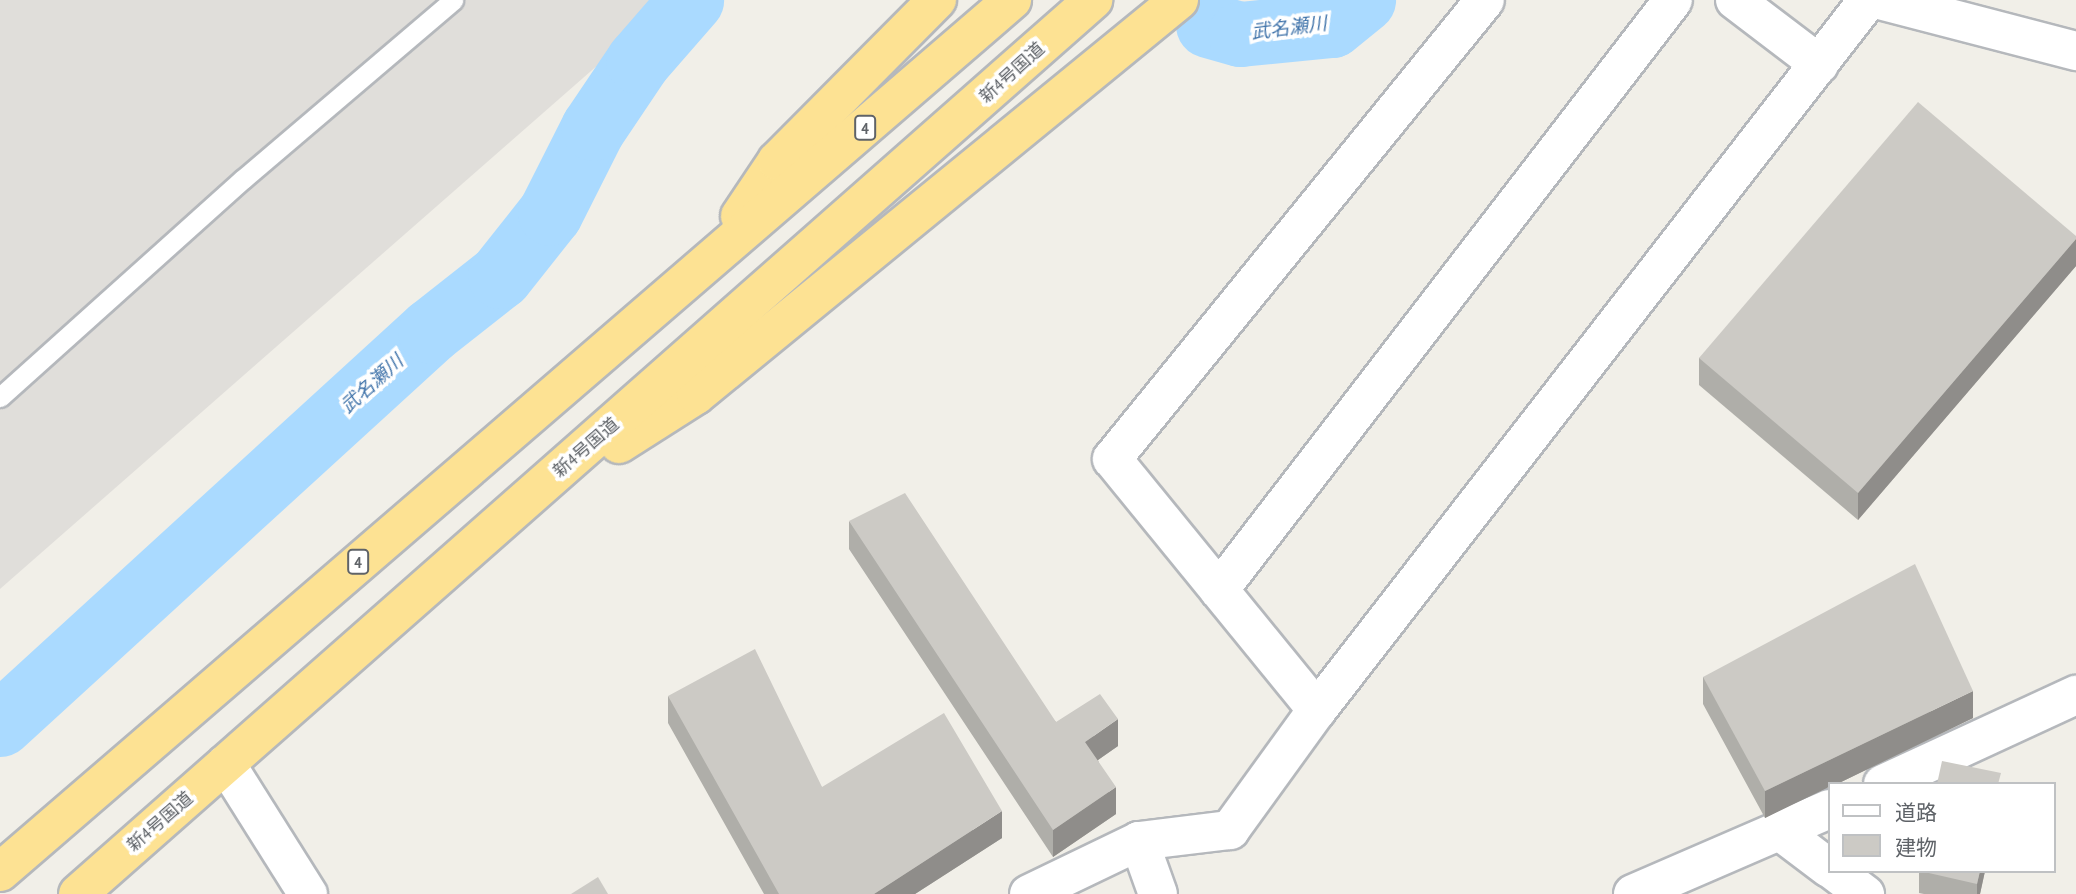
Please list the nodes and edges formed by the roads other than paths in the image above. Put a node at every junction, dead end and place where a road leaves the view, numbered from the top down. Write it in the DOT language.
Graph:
graph roads {
  1 [pos="453,0"];
  2 [pos="937,0"];
  3 [pos="1012,0"];
  4 [pos="1093,0"];
  5 [pos="1179,0"];
  6 [pos="1485,0"];
  7 [pos="1673,0"];
  8 [pos="1735,0"];
  9 [pos="1868,0"];
  10 [pos="1881,0"];
  11 [pos="2076,51"];
  12 [pos="1819,64"];
  13 [pos="715,252"];
  14 [pos="0,397"];
  15 [pos="514,511"];
  16 [pos="1219,590"];
  17 [pos="2076,695"];
  18 [pos="1317,710"];
  19 [pos="226,764"];
  20 [pos="1888,782"];
  21 [pos="1828,809"];
  22 [pos="1780,831"];
  23 [pos="1139,841"];
  24 [pos="1828,867"];
  25 [pos="0,872"];
  26 [pos="1837,873"];
  27 [pos="78,894"];
  28 [pos="308,894"];
  29 [pos="1029,894"];
  30 [pos="1158,894"];
  31 [pos="1633,894"];
  32 [pos="1865,894"];
  1 -- 14 [label="lane"];
  2 -- 13 [label="highway"];
  3 -- 13 [label="highway, 4"];
  4 -- 15 [label="highway, 新4号国道"];
  5 -- 15 [label="highway"];
  6 -- 16 [label="street"];
  7 -- 16 [label="street"];
  8 -- 12 [label="street"];
  9 -- 12 [label="street"];
  10 -- 11 [label="street"];
  12 -- 18 [label="street"];
  13 -- 25 [label="highway, 4"];
  15 -- 19 [label="highway, 新4号国道"];
  16 -- 18 [label="street"];
  17 -- 20 [label="street"];
  18 -- 23 [label="street"];
  19 -- 27 [label="highway, 新4号国道"];
  19 -- 28 [label="street"];
  21 -- 22 [label="street"];
  22 -- 24 [label="street"];
  22 -- 31 [label="street"];
  23 -- 29 [label="street"];
  23 -- 30 [label="street"];
  26 -- 32 [label="street"];
}
